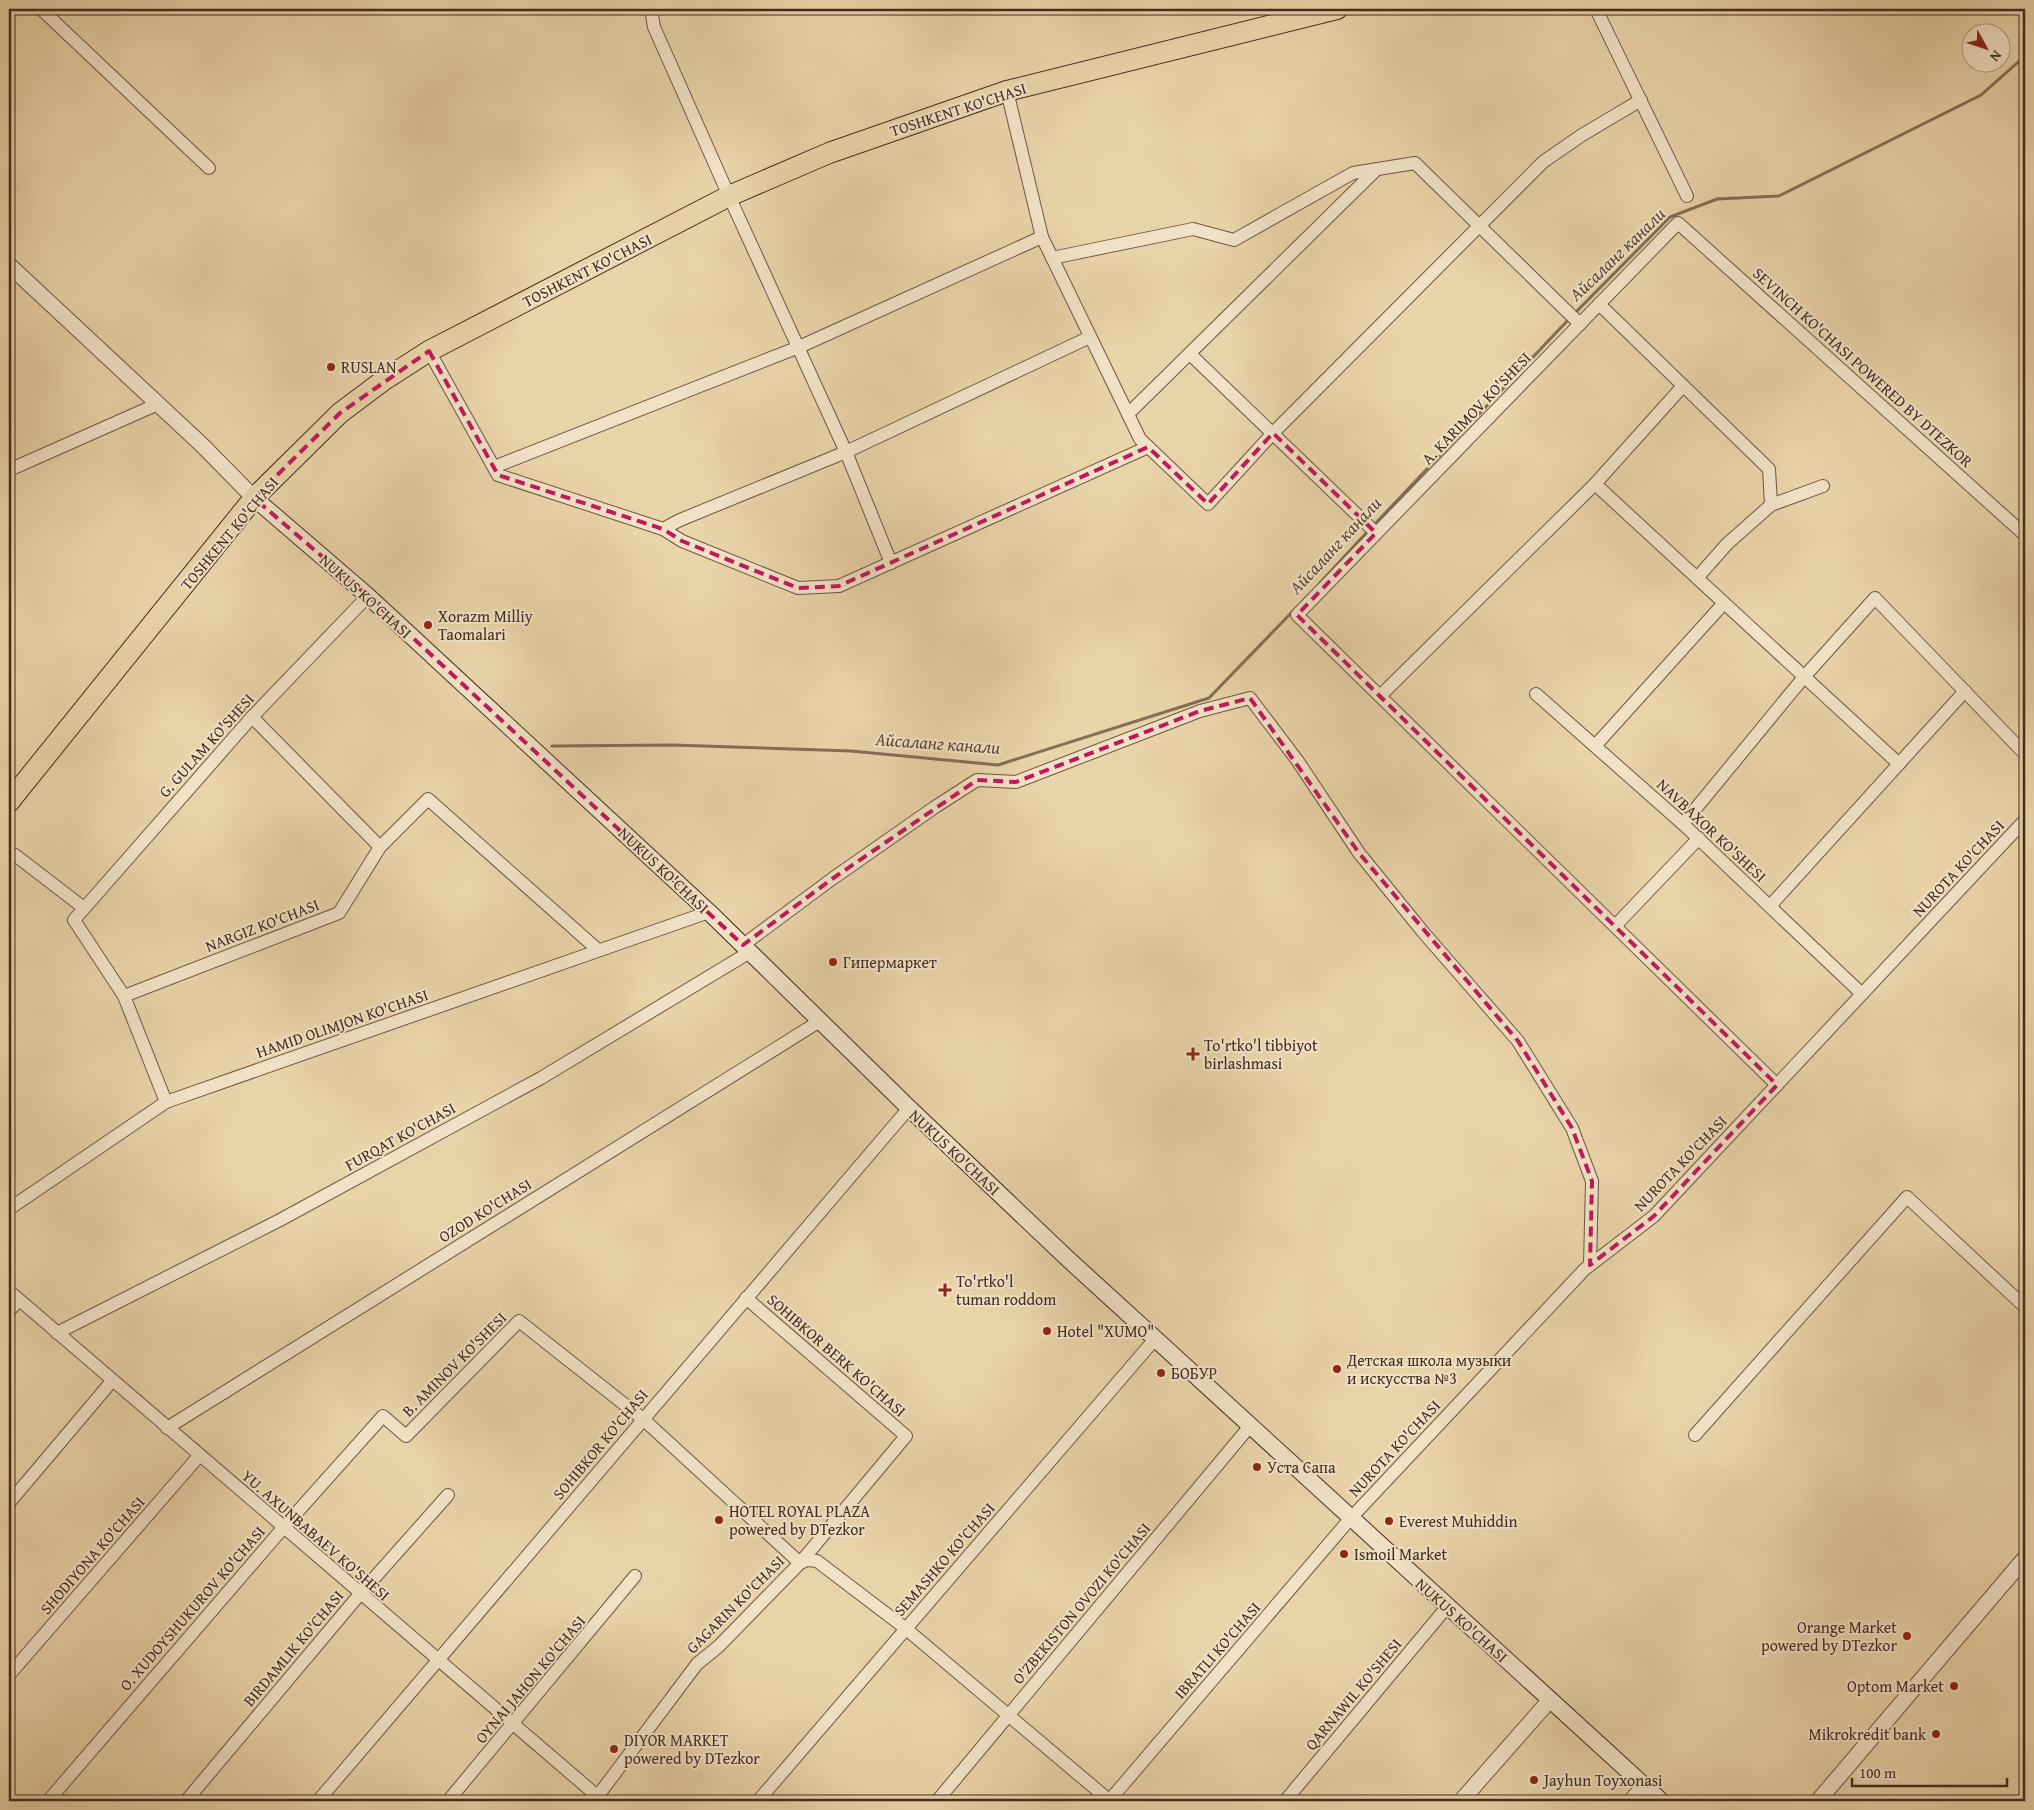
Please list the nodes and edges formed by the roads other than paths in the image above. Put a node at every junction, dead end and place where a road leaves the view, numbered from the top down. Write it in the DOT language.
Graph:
graph roads {
  1 [pos="41,9"];
  2 [pos="651,9"];
  3 [pos="1337,9"];
  4 [pos="1596,9"];
  5 [pos="1007,91"];
  6 [pos="1641,100"];
  7 [pos="209,168"];
  8 [pos="1377,169"];
  9 [pos="729,196"];
  10 [pos="1687,196"];
  11 [pos="1678,223"];
  12 [pos="1479,226"];
  13 [pos="1042,237"];
  14 [pos="1052,258"];
  15 [pos="9,264"];
  16 [pos="1599,304"];
  17 [pos="1580,324"];
  18 [pos="1090,337"];
  19 [pos="799,347"];
  20 [pos="429,351"];
  21 [pos="1190,354"];
  22 [pos="1683,386"];
  23 [pos="158,404"];
  24 [pos="1128,414"];
  25 [pos="1273,433"];
  26 [pos="1148,446"];
  27 [pos="846,452"];
  28 [pos="494,467"];
  29 [pos="9,470"];
  30 [pos="1595,484"];
  31 [pos="1823,486"];
  32 [pos="254,498"];
  33 [pos="1771,504"];
  34 [pos="663,529"];
  35 [pos="1376,533"];
  36 [pos="2025,535"];
  37 [pos="891,563"];
  38 [pos="1697,578"];
  39 [pos="368,596"];
  40 [pos="1724,603"];
  41 [pos="1804,677"];
  42 [pos="1965,691"];
  43 [pos="1536,694"];
  44 [pos="1380,696"];
  45 [pos="252,717"];
  46 [pos="1595,746"];
  47 [pos="2025,754"];
  48 [pos="1899,764"];
  49 [pos="9,802"];
  50 [pos="2025,820"];
  51 [pos="1683,824"];
  52 [pos="1699,838"];
  53 [pos="380,847"];
  54 [pos="9,854"];
  55 [pos="1770,906"];
  56 [pos="84,908"];
  57 [pos="709,912"];
  58 [pos="1615,926"];
  59 [pos="746,949"];
  60 [pos="598,950"];
  61 [pos="1862,994"];
  62 [pos="124,996"];
  63 [pos="820,1021"];
  64 [pos="1777,1085"];
  65 [pos="166,1102"];
  66 [pos="908,1108"];
  67 [pos="9,1209"];
  68 [pos="1590,1265"];
  69 [pos="14,1296"];
  70 [pos="746,1298"];
  71 [pos="2025,1307"];
  72 [pos="9,1311"];
  73 [pos="57,1333"];
  74 [pos="1155,1339"];
  75 [pos="112,1381"];
  76 [pos="383,1416"];
  77 [pos="643,1419"];
  78 [pos="1250,1426"];
  79 [pos="167,1428"];
  80 [pos="1695,1435"];
  81 [pos="906,1436"];
  82 [pos="199,1456"];
  83 [pos="448,1495"];
  84 [pos="9,1503"];
  85 [pos="1350,1519"];
  86 [pos="283,1528"];
  87 [pos="2025,1558"];
  88 [pos="800,1563"];
  89 [pos="635,1576"];
  90 [pos="360,1594"];
  91 [pos="1447,1606"];
  92 [pos="905,1628"];
  93 [pos="437,1660"];
  94 [pos="9,1675"];
  95 [pos="1550,1700"];
  96 [pos="1009,1716"];
  97 [pos="513,1725"];
  98 [pos="1643,1785"];
  99 [pos="598,1800"];
  100 [pos="48,1801"];
  101 [pos="186,1801"];
  102 [pos="318,1801"];
  103 [pos="448,1801"];
  104 [pos="758,1801"];
  105 [pos="937,1801"];
  106 [pos="1110,1801"];
  107 [pos="1285,1801"];
  108 [pos="1462,1801"];
  109 [pos="1629,1801"];
  110 [pos="1661,1801"];
  111 [pos="1818,1801"];
  1 -- 7 [label="street"];
  2 -- 9 [label="street"];
  3 -- 5 [label="highway, TOSHKENT KO'CHASI"];
  4 -- 6 [label="street"];
  5 -- 9 [label="highway, TOSHKENT KO'CHASI"];
  5 -- 13 [label="street"];
  6 -- 10 [label="street"];
  6 -- 12 [label="street"];
  8 -- 12 [label="street"];
  8 -- 14 [label="street"];
  8 -- 21 [label="street"];
  9 -- 19 [label="street"];
  9 -- 20 [label="highway, TOSHKENT KO'CHASI"];
  11 -- 16 [label="street, A. KARIMOV KO'SHESI"];
  11 -- 36 [label="street, SEVINCH KO'CHASI POWERED BY DTEZKOR"];
  12 -- 17 [label="street"];
  12 -- 25 [label="street"];
  13 -- 14 [label="street"];
  13 -- 19 [label="street"];
  14 -- 18 [label="street"];
  15 -- 23 [label="street"];
  16 -- 17 [label="street, A. KARIMOV KO'SHESI"];
  16 -- 22 [label="street"];
  17 -- 35 [label="street, A. KARIMOV KO'SHESI"];
  18 -- 24 [label="street"];
  18 -- 27 [label="street"];
  19 -- 27 [label="street"];
  19 -- 28 [label="street"];
  20 -- 28 [label="street"];
  20 -- 32 [label="highway, TOSHKENT KO'CHASI"];
  21 -- 24 [label="street"];
  21 -- 25 [label="street"];
  22 -- 30 [label="street"];
  22 -- 33 [label="street"];
  23 -- 29 [label="street"];
  23 -- 32 [label="street"];
  24 -- 26 [label="street"];
  25 -- 26 [label="street"];
  25 -- 35 [label="street"];
  26 -- 37 [label="street"];
  27 -- 34 [label="street"];
  27 -- 37 [label="street"];
  28 -- 34 [label="street"];
  30 -- 38 [label="street"];
  30 -- 44 [label="street"];
  31 -- 33 [label="street"];
  32 -- 39 [label="main road, NUKUS KO'CHASI"];
  32 -- 49 [label="highway, TOSHKENT KO'CHASI"];
  33 -- 38 [label="street"];
  34 -- 37 [label="street"];
  35 -- 44 [label="street, A. KARIMOV KO'SHESI"];
  38 -- 40 [label="street"];
  39 -- 45 [label="street, G. GULAM KO'SHESI"];
  39 -- 57 [label="main road, NUKUS KO'CHASI"];
  40 -- 41 [label="street"];
  40 -- 46 [label="street"];
  41 -- 42 [label="street"];
  41 -- 48 [label="street"];
  41 -- 51 [label="street"];
  42 -- 47 [label="street"];
  42 -- 48 [label="street"];
  43 -- 46 [label="street, NAVBAXOR KO'SHESI"];
  44 -- 58 [label="street"];
  45 -- 53 [label="street"];
  45 -- 56 [label="street, G. GULAM KO'SHESI"];
  46 -- 51 [label="street, NAVBAXOR KO'SHESI"];
  48 -- 55 [label="street"];
  50 -- 61 [label="street, NUROTA KO'CHASI"];
  51 -- 52 [label="street, NAVBAXOR KO'SHESI"];
  52 -- 55 [label="street, NAVBAXOR KO'SHESI"];
  52 -- 58 [label="street"];
  53 -- 60 [label="street, NARGIZ KO'CHASI"];
  53 -- 62 [label="street, NARGIZ KO'CHASI"];
  54 -- 56 [label="street"];
  55 -- 61 [label="street, NAVBAXOR KO'SHESI"];
  56 -- 62 [label="street, G. GULAM KO'SHESI"];
  57 -- 59 [label="main road, NUKUS KO'CHASI"];
  57 -- 60 [label="street, HAMID OLIMJON KO'CHASI"];
  58 -- 64 [label="street"];
  59 -- 63 [label="main road, NUKUS KO'CHASI"];
  59 -- 68 [label="street, FURQAT KO'CHASI"];
  59 -- 73 [label="street, FURQAT KO'CHASI"];
  60 -- 65 [label="street, HAMID OLIMJON KO'CHASI"];
  61 -- 64 [label="street, NUROTA KO'CHASI"];
  62 -- 65 [label="street"];
  63 -- 66 [label="main road, NUKUS KO'CHASI"];
  63 -- 79 [label="street, OZOD KO'CHASI"];
  64 -- 68 [label="street, NUROTA KO'CHASI"];
  65 -- 67 [label="street, HAMID OLIMJON KO'CHASI"];
  66 -- 70 [label="street, SOHIBKOR KO'CHASI"];
  66 -- 74 [label="main road, NUKUS KO'CHASI"];
  68 -- 85 [label="street, NUROTA KO'CHASI"];
  69 -- 72 [label="street"];
  69 -- 73 [label="street, YU. AXUNBABAEV KO'SHESI"];
  70 -- 77 [label="street, SOHIBKOR KO'CHASI"];
  70 -- 81 [label="street, SOHIBKOR BERK KO'CHASI"];
  71 -- 80 [label="street"];
  73 -- 75 [label="street, YU. AXUNBABAEV KO'SHESI"];
  74 -- 78 [label="main road, NUKUS KO'CHASI"];
  74 -- 92 [label="street, SEMASHKO KO'CHASI"];
  75 -- 79 [label="street, YU. AXUNBABAEV KO'SHESI"];
  75 -- 84 [label="street"];
  76 -- 77 [label="street, B. AMINOV KO'SHESI"];
  76 -- 86 [label="street, O. XUDOYSHUKUROV KO'CHASI"];
  77 -- 88 [label="street"];
  77 -- 93 [label="street, SOHIBKOR KO'CHASI"];
  78 -- 85 [label="main road, NUKUS KO'CHASI"];
  78 -- 96 [label="street, O'ZBEKISTON OVOZI KO'CHASI"];
  79 -- 82 [label="street, YU. AXUNBABAEV KO'SHESI"];
  81 -- 88 [label="street, GAGARIN KO'CHASI"];
  82 -- 86 [label="street, YU. AXUNBABAEV KO'SHESI"];
  82 -- 94 [label="street, SHODIYONA KO'CHASI"];
  83 -- 90 [label="street, BIRDAMLIK KO'CHASI"];
  85 -- 91 [label="main road, NUKUS KO'CHASI"];
  85 -- 106 [label="street, IBRATLI KO'CHASI"];
  86 -- 90 [label="street, YU. AXUNBABAEV KO'SHESI"];
  86 -- 100 [label="street, O. XUDOYSHUKUROV KO'CHASI"];
  87 -- 111 [label="street"];
  88 -- 92 [label="street"];
  88 -- 99 [label="street, GAGARIN KO'CHASI"];
  89 -- 97 [label="street, OYNAI JAHON KO'CHASI"];
  90 -- 93 [label="street, YU. AXUNBABAEV KO'SHESI"];
  90 -- 101 [label="street, BIRDAMLIK KO'CHASI"];
  91 -- 95 [label="main road, NUKUS KO'CHASI"];
  91 -- 107 [label="street, QARNAWIL KO'SHESI"];
  92 -- 96 [label="street"];
  92 -- 104 [label="street, SEMASHKO KO'CHASI"];
  93 -- 97 [label="street, YU. AXUNBABAEV KO'SHESI"];
  93 -- 102 [label="street, SOHIBKOR KO'CHASI"];
  95 -- 98 [label="main road, NUKUS KO'CHASI"];
  95 -- 108 [label="street"];
  96 -- 105 [label="street, O'ZBEKISTON OVOZI KO'CHASI"];
  96 -- 106 [label="street"];
  97 -- 99 [label="street, YU. AXUNBABAEV KO'SHESI"];
  97 -- 103 [label="street, OYNAI JAHON KO'CHASI"];
  98 -- 109 [label="street"];
  98 -- 110 [label="main road, NUKUS KO'CHASI"];
}
